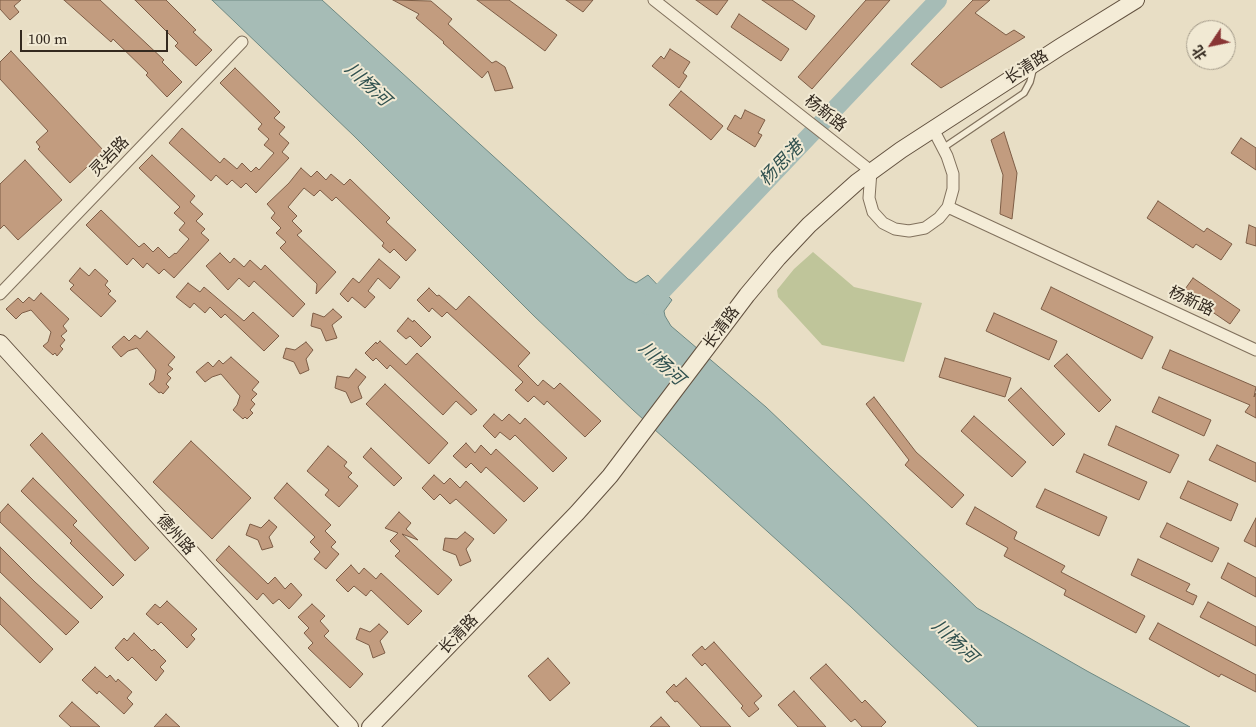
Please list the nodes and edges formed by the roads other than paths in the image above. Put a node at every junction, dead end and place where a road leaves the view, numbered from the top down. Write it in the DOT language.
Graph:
graph roads {
  1 [pos="654,0"];
  2 [pos="1136,0"];
  3 [pos="242,42"];
  4 [pos="1034,63"];
  5 [pos="933,129"];
  6 [pos="943,148"];
  7 [pos="872,171"];
  8 [pos="948,207"];
  9 [pos="0,294"];
  10 [pos="0,343"];
  11 [pos="1256,350"];
  12 [pos="350,727"];
  13 [pos="370,727"];
  1 -- 7 [label="street, 杨新路"];
  2 -- 4 [label="main road, 长清路"];
  3 -- 9 [label="street, 灵岩路"];
  4 -- 5 [label="main road, 长清路"];
  4 -- 6 [label="lane"];
  5 -- 6 [label="street"];
  5 -- 7 [label="main road, 长清路"];
  6 -- 8 [label="street"];
  7 -- 8 [label="street"];
  7 -- 13 [label="main road, 长清路"];
  8 -- 11 [label="street, 杨新路"];
  10 -- 12 [label="main road, 德州路"];
}
